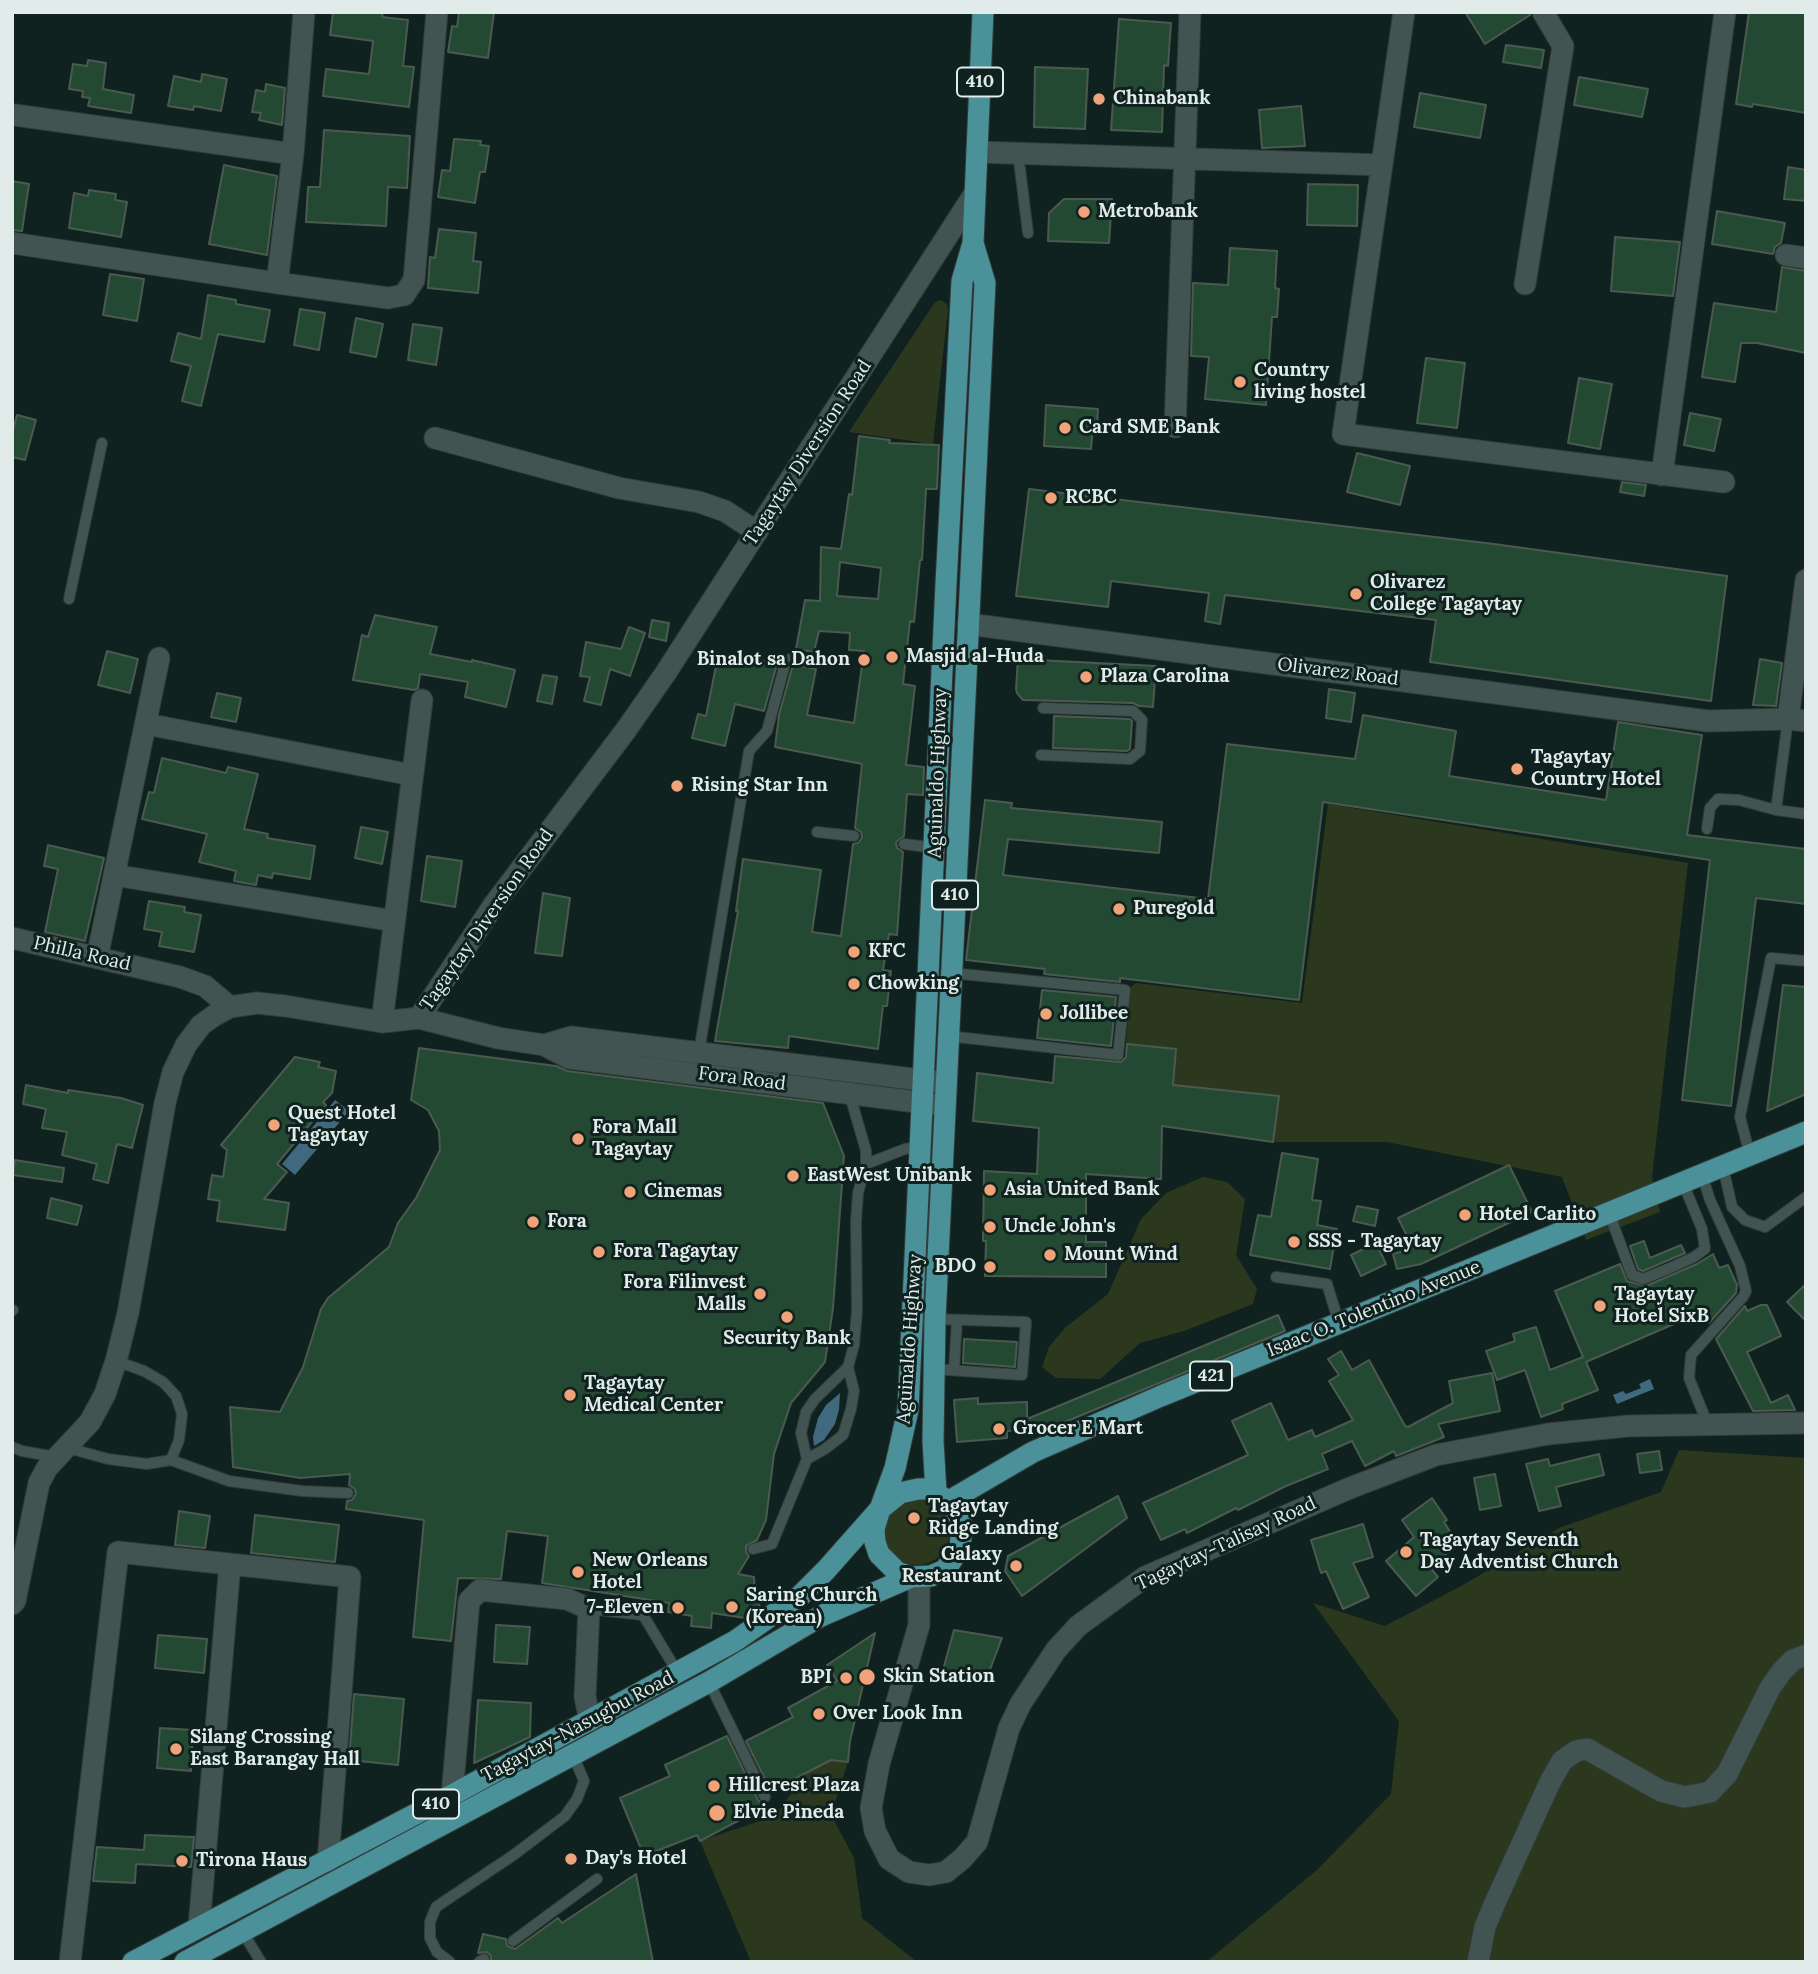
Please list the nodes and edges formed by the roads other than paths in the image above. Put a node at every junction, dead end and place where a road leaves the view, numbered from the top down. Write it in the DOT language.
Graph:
graph roads {
  1 [pos="304,12"];
  2 [pos="437,12"];
  3 [pos="983,12"];
  4 [pos="1190,12"];
  5 [pos="1404,12"];
  6 [pos="1543,12"];
  7 [pos="1725,12"];
  8 [pos="15,115"];
  9 [pos="977,152"];
  10 [pos="1018,153"];
  11 [pos="293,154"];
  12 [pos="1184,159"];
  13 [pos="1382,165"];
  14 [pos="975,193"];
  15 [pos="1028,233"];
  16 [pos="12,243"];
  17 [pos="973,243"];
  18 [pos="277,283"];
  19 [pos="1525,284"];
  20 [pos="1175,427"];
  21 [pos="435,438"];
  22 [pos="102,443"];
  23 [pos="1662,475"];
  24 [pos="1724,482"];
  25 [pos="757,532"];
  26 [pos="1806,580"];
  27 [pos="69,599"];
  28 [pos="968,624"];
  29 [pos="159,658"];
  30 [pos="825,662"];
  31 [pos="422,700"];
  32 [pos="1043,708"];
  33 [pos="1797,720"];
  34 [pos="146,724"];
  35 [pos="1041,755"];
  36 [pos="412,775"];
  37 [pos="1776,810"];
  38 [pos="1806,814"];
  39 [pos="1707,829"];
  40 [pos="817,832"];
  41 [pos="854,836"];
  42 [pos="904,844"];
  43 [pos="935,848"];
  44 [pos="114,875"];
  45 [pos="394,921"];
  46 [pos="12,938"];
  47 [pos="97,958"];
  48 [pos="1806,961"];
  49 [pos="951,973"];
  50 [pos="230,1006"];
  51 [pos="419,1018"];
  52 [pos="382,1022"];
  53 [pos="948,1036"];
  54 [pos="544,1045"];
  55 [pos="699,1052"];
  56 [pos="888,1076"];
  57 [pos="923,1081"];
  58 [pos="945,1083"];
  59 [pos="849,1093"];
  60 [pos="886,1098"];
  61 [pos="933,1104"];
  62 [pos="1806,1132"];
  63 [pos="921,1146"];
  64 [pos="1750,1155"];
  65 [pos="866,1164"];
  66 [pos="1723,1167"];
  67 [pos="1692,1179"];
  68 [pos="1806,1197"];
  69 [pos="1609,1213"];
  70 [pos="1276,1276"];
  71 [pos="934,1319"];
  72 [pos="957,1320"];
  73 [pos="1339,1323"];
  74 [pos="116,1361"];
  75 [pos="848,1367"];
  76 [pos="943,1369"];
  77 [pos="1806,1423"];
  78 [pos="1708,1425"];
  79 [pos="12,1447"];
  80 [pos="62,1453"];
  81 [pos="807,1459"];
  82 [pos="171,1460"];
  83 [pos="348,1493"];
  84 [pos="943,1497"];
  85 [pos="880,1509"];
  86 [pos="753,1549"];
  87 [pos="230,1564"];
  88 [pos="915,1577"];
  89 [pos="12,1604"];
  90 [pos="589,1609"];
  91 [pos="1806,1655"];
  92 [pos="678,1673"];
  93 [pos="709,1682"];
  94 [pos="590,1721"];
  95 [pos="573,1755"];
  96 [pos="452,1795"];
  97 [pos="765,1797"];
  98 [pos="328,1861"];
  99 [pos="597,1879"];
  100 [pos="199,1927"];
  101 [pos="242,1931"];
  102 [pos="513,1941"];
  103 [pos="70,1962"];
  104 [pos="133,1962"];
  105 [pos="185,1962"];
  106 [pos="261,1962"];
  107 [pos="450,1962"];
  108 [pos="1478,1962"];
  1 -- 11 [label="street"];
  2 -- 18 [label="street"];
  3 -- 9 [label="main road, Aguinaldo Highway / 410"];
  4 -- 12 [label="street"];
  5 -- 13 [label="street"];
  6 -- 19 [label="street"];
  7 -- 23 [label="street"];
  8 -- 11 [label="street"];
  9 -- 10 [label="street"];
  9 -- 14 [label="main road, Aguinaldo Highway / 410"];
  10 -- 12 [label="street"];
  10 -- 15 [label="lane"];
  11 -- 18 [label="street"];
  12 -- 13 [label="street"];
  12 -- 20 [label="street"];
  13 -- 23 [label="street"];
  14 -- 17 [label="main road, Aguinaldo Highway / 410"];
  14 -- 25 [label="street, Tagaytay Diversion Road"];
  16 -- 18 [label="street"];
  17 -- 28 [label="main road, Aguinaldo Highway / 410"];
  17 -- 43 [label="main road, Aguinaldo Highway / 410"];
  21 -- 25 [label="street"];
  22 -- 27 [label="lane"];
  23 -- 24 [label="street"];
  25 -- 51 [label="street, Tagaytay Diversion Road"];
  26 -- 33 [label="street"];
  28 -- 33 [label="street, Olivarez Road"];
  28 -- 49 [label="main road, Aguinaldo Highway / 410"];
  29 -- 34 [label="street"];
  30 -- 55 [label="lane"];
  31 -- 36 [label="street"];
  32 -- 35 [label="lane"];
  33 -- 37 [label="lane"];
  34 -- 36 [label="street"];
  34 -- 44 [label="street"];
  36 -- 45 [label="street"];
  37 -- 38 [label="lane"];
  37 -- 39 [label="lane"];
  40 -- 41 [label="lane"];
  42 -- 43 [label="lane"];
  43 -- 57 [label="main road, Aguinaldo Highway / 410"];
  44 -- 45 [label="street"];
  44 -- 47 [label="street"];
  45 -- 52 [label="street"];
  46 -- 47 [label="street, PhilJa Road"];
  47 -- 50 [label="street, PhilJa Road"];
  48 -- 64 [label="lane"];
  49 -- 53 [label="main road, Aguinaldo Highway / 410"];
  49 -- 53 [label="lane"];
  50 -- 52 [label="street, Tagaytay Diversion Road"];
  50 -- 74 [label="street"];
  51 -- 52 [label="street, Tagaytay Diversion Road"];
  51 -- 54 [label="street, Fora Road"];
  53 -- 58 [label="main road, Aguinaldo Highway / 410"];
  54 -- 55 [label="street, Fora Road"];
  54 -- 59 [label="street, Fora Road"];
  55 -- 56 [label="street, Fora Road"];
  56 -- 57 [label="street, Fora Road"];
  56 -- 60 [label="lane"];
  57 -- 58 [label="street, Fora Road"];
  57 -- 61 [label="main road, Aguinaldo Highway / 410"];
  58 -- 61 [label="main road, Aguinaldo Highway / 410"];
  59 -- 60 [label="street, Fora Road"];
  59 -- 65 [label="lane"];
  60 -- 61 [label="street, Fora Road"];
  61 -- 63 [label="main road, Aguinaldo Highway / 410"];
  61 -- 71 [label="main road, Aguinaldo Highway / 410"];
  62 -- 64 [label="main road, Isaac O. Tolentino Avenue / 421"];
  63 -- 65 [label="lane"];
  63 -- 85 [label="main road, Aguinaldo Highway / 410"];
  64 -- 66 [label="main road, Isaac O. Tolentino Avenue / 421"];
  65 -- 75 [label="lane"];
  66 -- 67 [label="main road, Isaac O. Tolentino Avenue / 421"];
  66 -- 68 [label="lane"];
  67 -- 69 [label="main road, Isaac O. Tolentino Avenue / 421"];
  67 -- 69 [label="lane"];
  67 -- 78 [label="lane"];
  69 -- 73 [label="main road, Isaac O. Tolentino Avenue / 421"];
  70 -- 73 [label="lane"];
  71 -- 72 [label="lane"];
  71 -- 76 [label="main road, Aguinaldo Highway / 410"];
  72 -- 76 [label="lane"];
  72 -- 76 [label="lane"];
  73 -- 84 [label="main road, Isaac O. Tolentino Avenue / 421"];
  74 -- 80 [label="street"];
  74 -- 82 [label="lane"];
  75 -- 81 [label="lane"];
  75 -- 81 [label="lane"];
  76 -- 84 [label="main road, Aguinaldo Highway / 410"];
  77 -- 78 [label="street, Tagaytay-Talisay Road"];
  78 -- 88 [label="street, Tagaytay-Talisay Road"];
  79 -- 80 [label="lane"];
  80 -- 82 [label="lane"];
  80 -- 89 [label="street"];
  81 -- 86 [label="lane"];
  82 -- 83 [label="lane"];
  84 -- 85 [label="main road, 410"];
  84 -- 88 [label="main road, 410"];
  85 -- 88 [label="main road, 410"];
  85 -- 92 [label="main road, Tagaytay-Nasugbu Road / 410"];
  87 -- 98 [label="street"];
  87 -- 100 [label="street"];
  87 -- 103 [label="street"];
  88 -- 93 [label="main road, Tagaytay-Nasugbu Road / 410"];
  90 -- 92 [label="lane"];
  90 -- 94 [label="street"];
  90 -- 96 [label="street"];
  91 -- 108 [label="street"];
  92 -- 94 [label="main road, Tagaytay-Nasugbu Road / 410"];
  93 -- 95 [label="main road, Tagaytay-Nasugbu Road / 410"];
  93 -- 97 [label="lane"];
  94 -- 96 [label="main road, Tagaytay-Nasugbu Road / 410"];
  95 -- 101 [label="main road, Tagaytay-Nasugbu Road / 410"];
  95 -- 107 [label="lane"];
  96 -- 98 [label="main road, Tagaytay-Nasugbu Road / 410"];
  98 -- 100 [label="main road, Tagaytay-Nasugbu Road / 410"];
  99 -- 102 [label="lane"];
  100 -- 104 [label="main road, Tagaytay-Nasugbu Road / 410"];
  101 -- 105 [label="main road, Tagaytay-Nasugbu Road / 410"];
  101 -- 106 [label="lane"];
}
